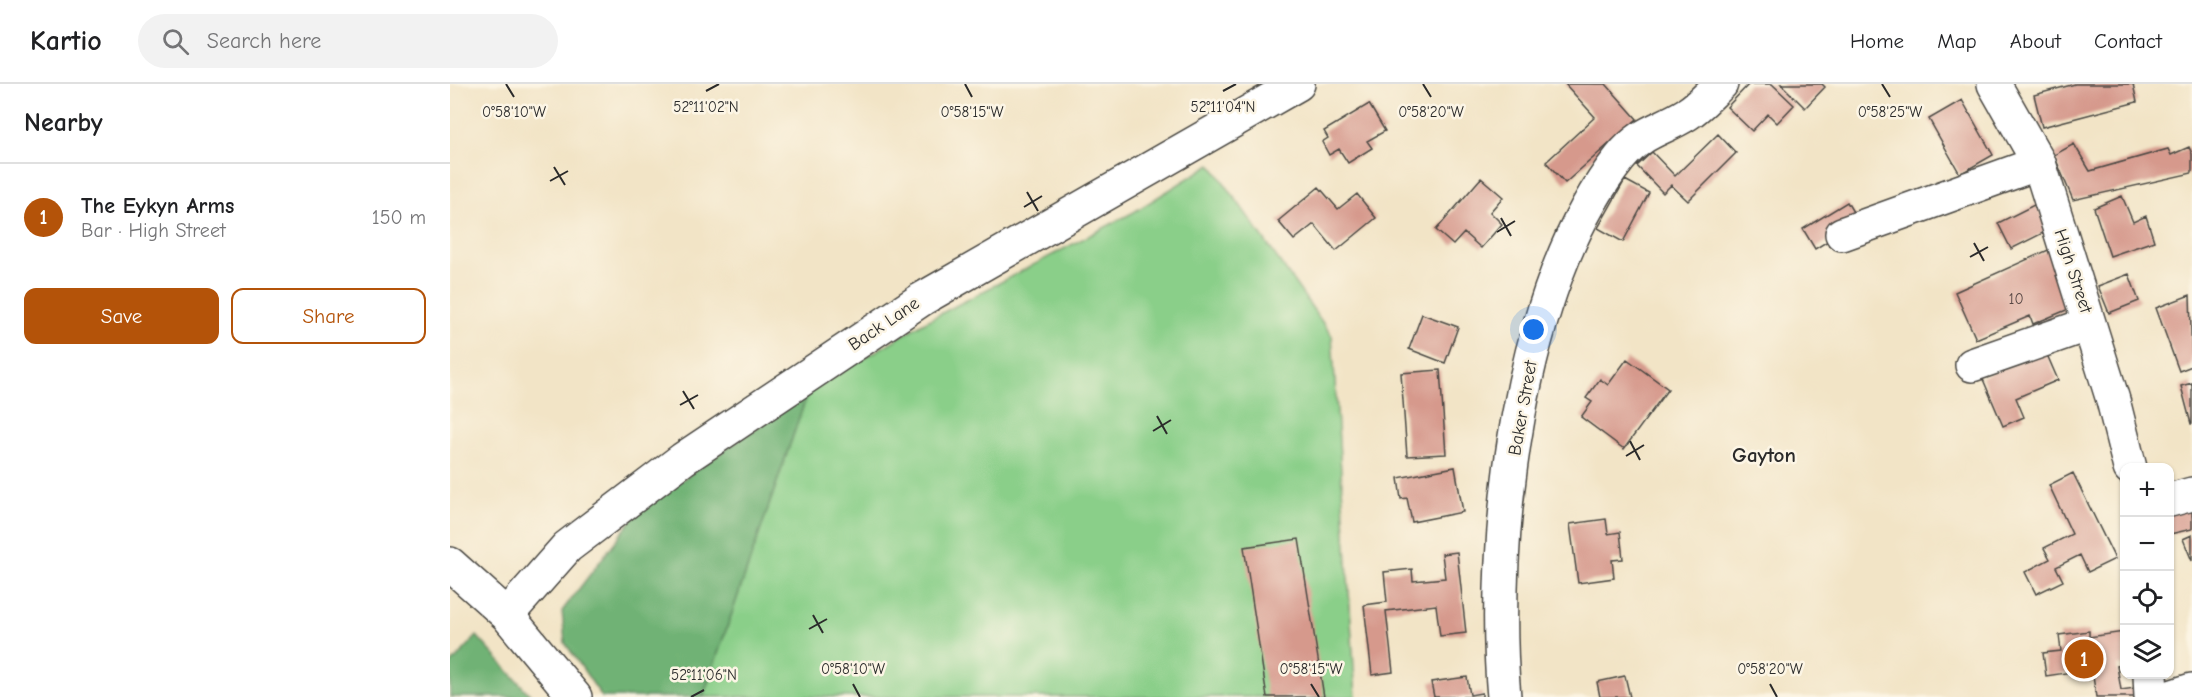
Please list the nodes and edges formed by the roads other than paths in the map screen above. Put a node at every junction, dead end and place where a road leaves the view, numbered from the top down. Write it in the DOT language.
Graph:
graph roads {
  1 [pos="1298,84"];
  2 [pos="1721,84"];
  3 [pos="1994,84"];
  4 [pos="2039,164"];
  5 [pos="1842,234"];
  6 [pos="2090,324"];
  7 [pos="1972,365"];
  8 [pos="2129,463"];
  9 [pos="2192,494"];
  10 [pos="2174,499"];
  11 [pos="450,564"];
  12 [pos="507,615"];
  13 [pos="2150,679"];
  14 [pos="2192,690"];
  15 [pos="575,697"];
  16 [pos="1504,697"];
  17 [pos="2151,697"];
  18 [pos="2170,697"];
  1 -- 12 [label="street, Back Lane"];
  2 -- 16 [label="street, Baker Street"];
  3 -- 4 [label="street, High Street"];
  4 -- 5 [label="street"];
  4 -- 6 [label="street, High Street"];
  6 -- 7 [label="street"];
  6 -- 8 [label="street, High Street"];
  9 -- 10 [label="street"];
  11 -- 12 [label="street"];
  12 -- 15 [label="street"];
  13 -- 17 [label="street"];
  14 -- 18 [label="street"];
}
